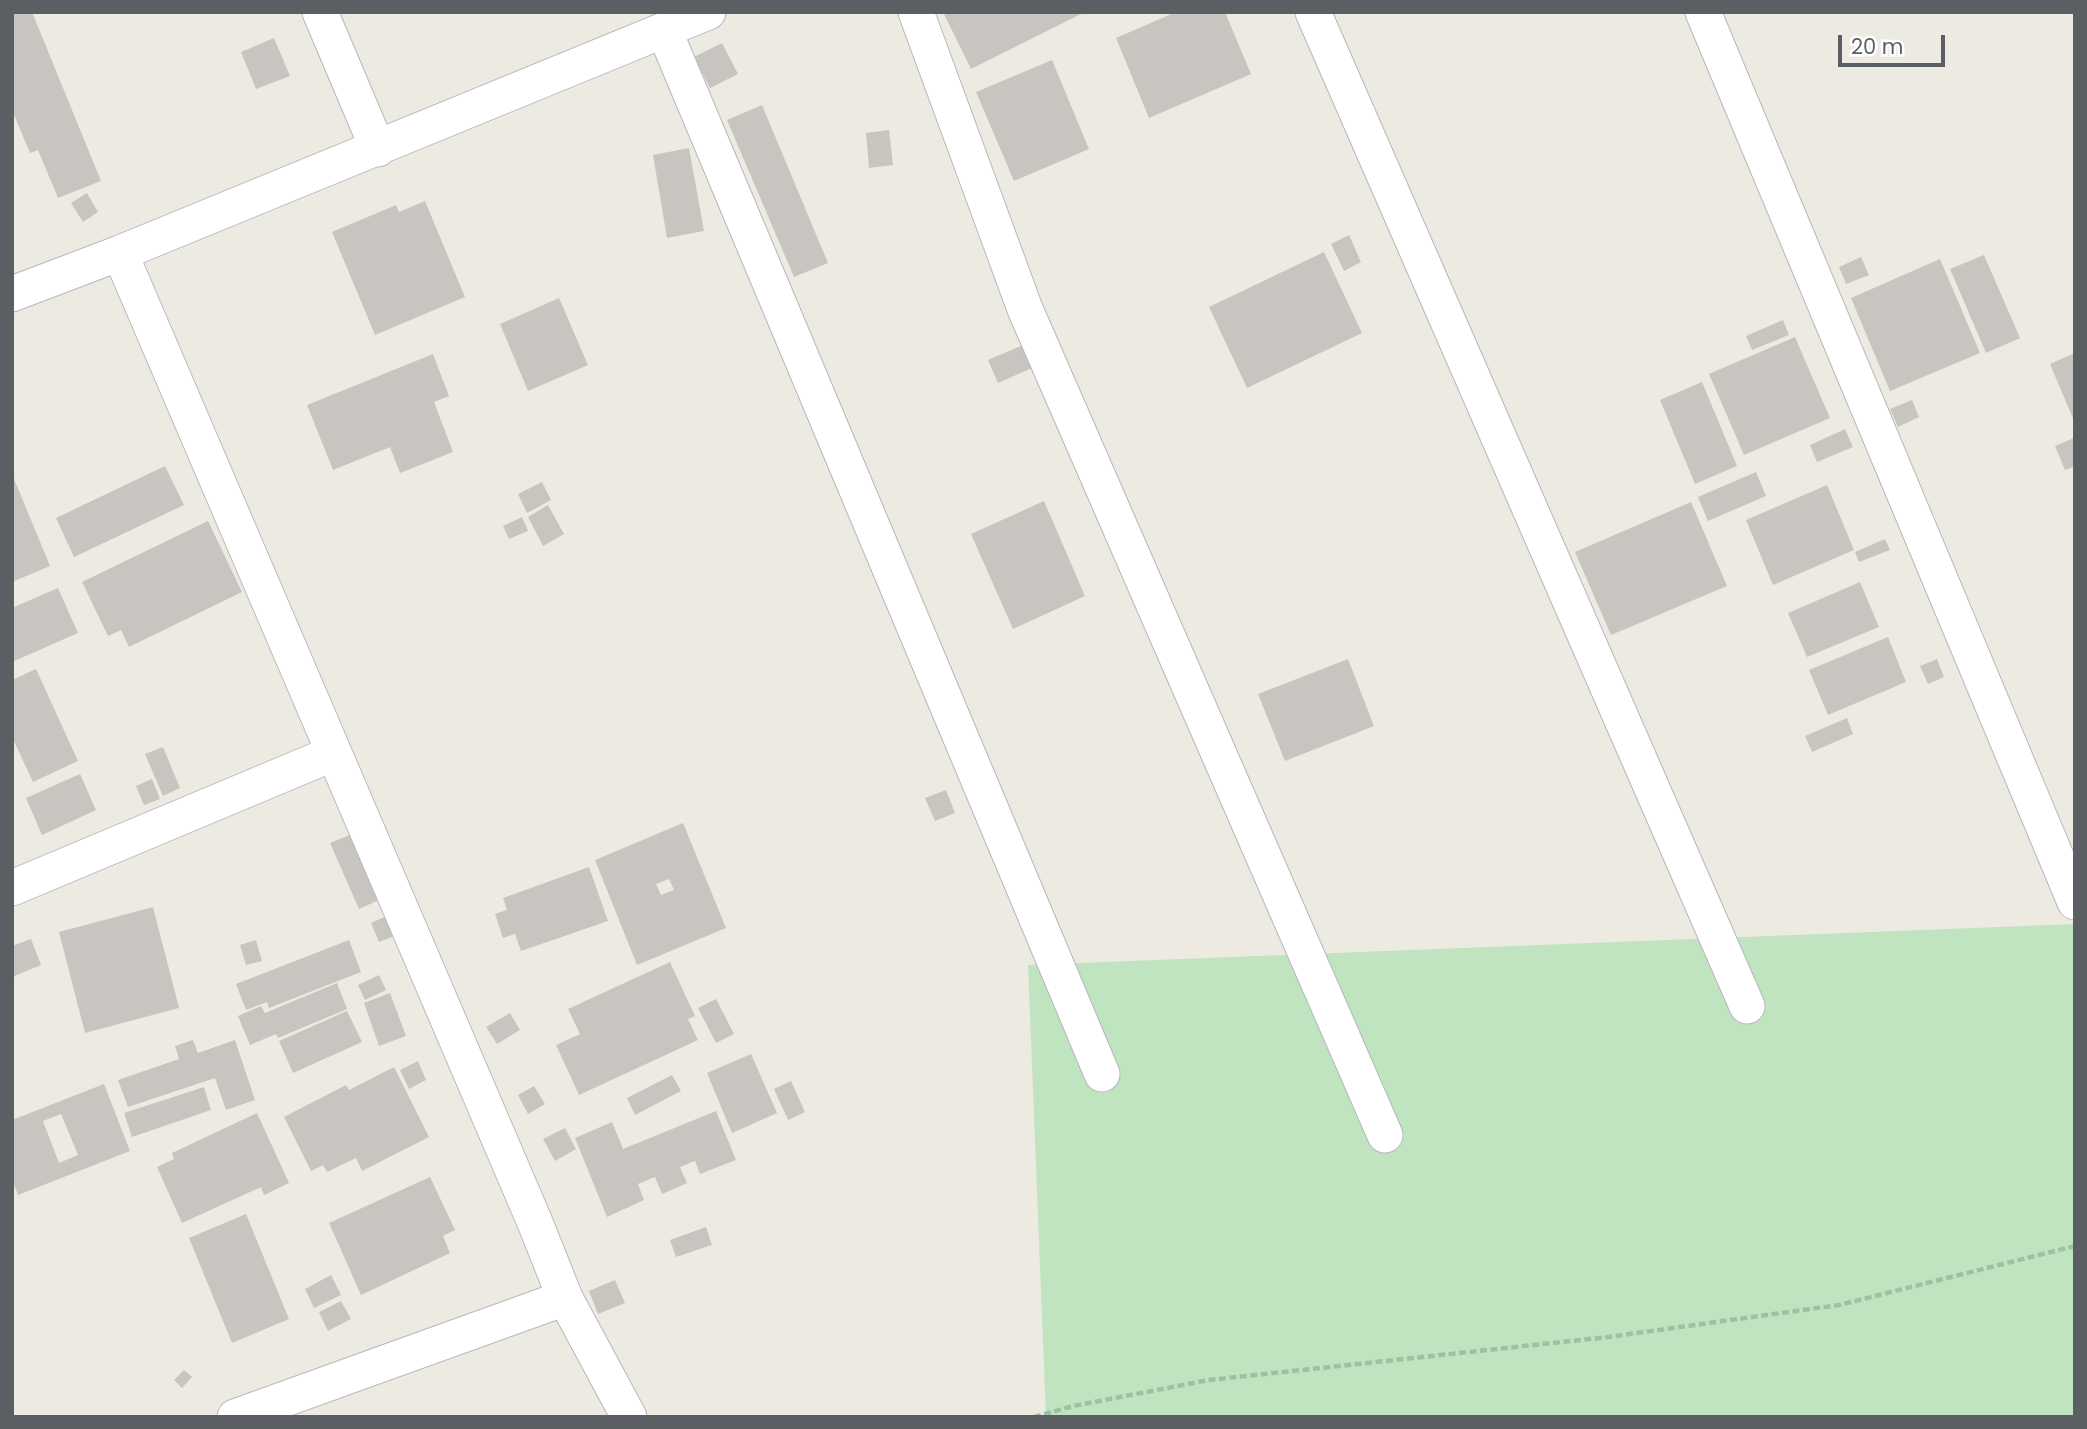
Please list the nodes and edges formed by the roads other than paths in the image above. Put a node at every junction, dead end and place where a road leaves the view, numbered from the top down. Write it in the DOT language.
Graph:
graph roads {
  1 [pos="320,12"];
  2 [pos="708,12"];
  3 [pos="916,12"];
  4 [pos="1313,12"];
  5 [pos="1703,12"];
  6 [pos="664,30"];
  7 [pos="378,149"];
  8 [pos="120,253"];
  9 [pos="12,294"];
  10 [pos="334,753"];
  11 [pos="12,888"];
  12 [pos="2075,902"];
  13 [pos="1747,1006"];
  14 [pos="1102,1074"];
  15 [pos="1385,1135"];
  16 [pos="565,1297"];
  17 [pos="235,1417"];
  18 [pos="629,1417"];
  1 -- 7 [label="street"];
  2 -- 6 [label="street"];
  3 -- 15 [label="street"];
  4 -- 13 [label="street"];
  5 -- 12 [label="street"];
  6 -- 7 [label="street"];
  6 -- 14 [label="street"];
  7 -- 8 [label="street"];
  8 -- 9 [label="street"];
  8 -- 10 [label="street"];
  10 -- 11 [label="street"];
  10 -- 16 [label="street"];
  16 -- 17 [label="street"];
  16 -- 18 [label="street"];
}
